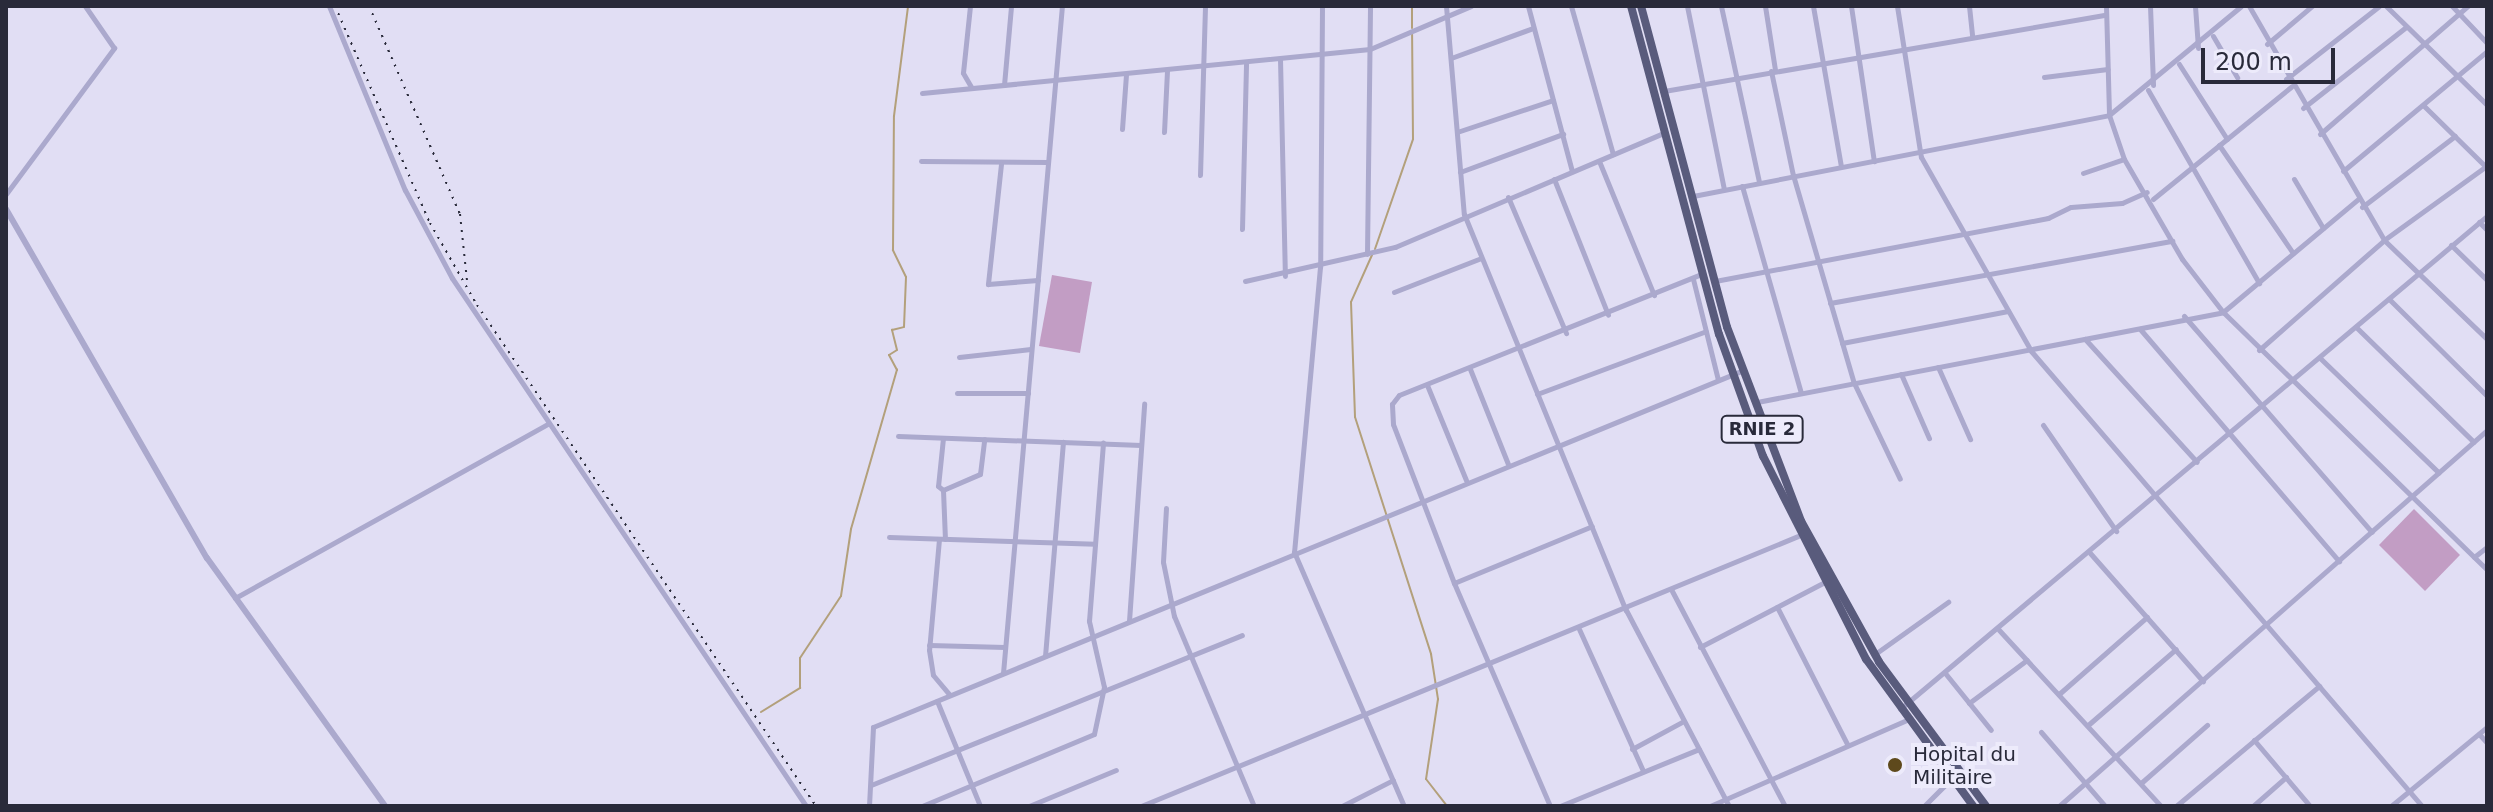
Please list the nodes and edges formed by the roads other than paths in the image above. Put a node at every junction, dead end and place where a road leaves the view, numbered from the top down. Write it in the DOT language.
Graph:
graph roads {
  1 [pos="85,6"];
  2 [pos="329,6"];
  3 [pos="970,6"];
  4 [pos="1011,6"];
  5 [pos="1062,6"];
  6 [pos="1205,6"];
  7 [pos="1322,6"];
  8 [pos="1370,6"];
  9 [pos="1446,6"];
  10 [pos="1471,6"];
  11 [pos="1528,6"];
  12 [pos="1571,6"];
  13 [pos="1631,6"];
  14 [pos="1641,6"];
  15 [pos="1687,6"];
  16 [pos="1721,6"];
  17 [pos="1765,6"];
  18 [pos="1813,6"];
  19 [pos="1851,6"];
  20 [pos="1897,6"];
  21 [pos="1969,6"];
  22 [pos="2106,6"];
  23 [pos="2150,6"];
  24 [pos="2195,6"];
  25 [pos="2241,6"];
  26 [pos="2249,6"];
  27 [pos="2312,6"];
  28 [pos="2379,6"];
  29 [pos="2386,6"];
  30 [pos="2452,6"];
  31 [pos="2468,6"];
  32 [pos="2106,15"];
  33 [pos="2460,15"];
  34 [pos="1447,18"];
  35 [pos="2407,27"];
  36 [pos="1533,28"];
  37 [pos="2213,36"];
  38 [pos="1972,37"];
  39 [pos="2487,43"];
  40 [pos="2267,44"];
  41 [pos="1903,46"];
  42 [pos="2198,48"];
  43 [pos="2428,48"];
  44 [pos="1370,49"];
  45 [pos="2487,51"];
  46 [pos="1324,54"];
  47 [pos="1858,54"];
  48 [pos="1451,58"];
  49 [pos="1280,59"];
  50 [pos="1823,61"];
  51 [pos="1246,62"];
  52 [pos="2179,64"];
  53 [pos="1201,67"];
  54 [pos="2107,69"];
  55 [pos="1167,70"];
  56 [pos="1773,70"];
  57 [pos="1126,74"];
  58 [pos="2044,77"];
  59 [pos="2237,77"];
  60 [pos="1734,78"];
  61 [pos="2459,78"];
  62 [pos="2286,79"];
  63 [pos="1055,80"];
  64 [pos="1700,84"];
  65 [pos="1004,85"];
  66 [pos="2291,87"];
  67 [pos="971,88"];
  68 [pos="2151,88"];
  69 [pos="1663,91"];
  70 [pos="922,93"];
  71 [pos="1553,100"];
  72 [pos="2487,105"];
  73 [pos="2424,106"];
  74 [pos="2303,108"];
  75 [pos="2109,115"];
  76 [pos="1122,129"];
  77 [pos="1164,132"];
  78 [pos="1457,132"];
  79 [pos="1665,133"];
  80 [pos="1563,134"];
  81 [pos="2320,134"];
  82 [pos="2455,136"];
  83 [pos="2227,139"];
  84 [pos="2219,145"];
  85 [pos="1613,154"];
  86 [pos="1921,157"];
  87 [pos="2124,159"];
  88 [pos="921,161"];
  89 [pos="1599,161"];
  90 [pos="1874,161"];
  91 [pos="1048,162"];
  92 [pos="1001,164"];
  93 [pos="1841,166"];
  94 [pos="2193,167"];
  95 [pos="2486,167"];
  96 [pos="1572,171"];
  97 [pos="2343,171"];
  98 [pos="1460,172"];
  99 [pos="2083,173"];
  100 [pos="1200,175"];
  101 [pos="1793,175"];
  102 [pos="1554,179"];
  103 [pos="2294,179"];
  104 [pos="1759,182"];
  105 [pos="1742,186"];
  106 [pos="1724,189"];
  107 [pos="2147,192"];
  108 [pos="6,194"];
  109 [pos="1692,196"];
  110 [pos="1508,197"];
  111 [pos="2153,199"];
  112 [pos="2358,199"];
  113 [pos="2362,207"];
  114 [pos="6,209"];
  115 [pos="1464,214"];
  116 [pos="2487,216"];
  117 [pos="2479,222"];
  118 [pos="2323,228"];
  119 [pos="1242,229"];
  120 [pos="2487,230"];
  121 [pos="1965,235"];
  122 [pos="2384,240"];
  123 [pos="2172,241"];
  124 [pos="2451,245"];
  125 [pos="2293,253"];
  126 [pos="1367,254"];
  127 [pos="1481,258"];
  128 [pos="1818,261"];
  129 [pos="1320,267"];
  130 [pos="1768,271"];
  131 [pos="2418,271"];
  132 [pos="1702,274"];
  133 [pos="1987,275"];
  134 [pos="1285,276"];
  135 [pos="1693,279"];
  136 [pos="1038,280"];
  137 [pos="2487,280"];
  138 [pos="1245,281"];
  139 [pos="1714,281"];
  140 [pos="2259,283"];
  141 [pos="1394,292"];
  142 [pos="1654,295"];
  143 [pos="2389,299"];
  144 [pos="1830,303"];
  145 [pos="2008,311"];
  146 [pos="2223,312"];
  147 [pos="1608,315"];
  148 [pos="2184,316"];
  149 [pos="2357,328"];
  150 [pos="2140,329"];
  151 [pos="1706,331"];
  152 [pos="1566,333"];
  153 [pos="2085,339"];
  154 [pos="2487,339"];
  155 [pos="1842,343"];
  156 [pos="1031,349"];
  157 [pos="1520,350"];
  158 [pos="2259,350"];
  159 [pos="2031,351"];
  160 [pos="959,357"];
  161 [pos="2320,358"];
  162 [pos="1938,367"];
  163 [pos="1470,369"];
  164 [pos="1741,371"];
  165 [pos="1901,374"];
  166 [pos="1731,375"];
  167 [pos="1718,380"];
  168 [pos="2292,382"];
  169 [pos="1854,383"];
  170 [pos="1427,385"];
  171 [pos="957,393"];
  172 [pos="1028,393"];
  173 [pos="1801,393"];
  174 [pos="1537,394"];
  175 [pos="2487,396"];
  176 [pos="1752,403"];
  177 [pos="1144,404"];
  178 [pos="2261,407"];
  179 [pos="549,423"];
  180 [pos="2043,425"];
  181 [pos="2487,430"];
  182 [pos="898,436"];
  183 [pos="2228,436"];
  184 [pos="943,438"];
  185 [pos="1929,438"];
  186 [pos="984,439"];
  187 [pos="1970,439"];
  188 [pos="1023,441"];
  189 [pos="1063,442"];
  190 [pos="2474,442"];
  191 [pos="1103,443"];
  192 [pos="1141,445"];
  193 [pos="1557,445"];
  194 [pos="2197,462"];
  195 [pos="1508,464"];
  196 [pos="2439,473"];
  197 [pos="1900,479"];
  198 [pos="1466,480"];
  199 [pos="943,490"];
  200 [pos="1424,496"];
  201 [pos="2156,496"];
  202 [pos="2411,497"];
  203 [pos="1166,508"];
  204 [pos="1592,526"];
  205 [pos="2116,531"];
  206 [pos="2372,532"];
  207 [pos="1798,536"];
  208 [pos="889,537"];
  209 [pos="942,539"];
  210 [pos="1014,541"];
  211 [pos="1054,543"];
  212 [pos="1095,544"];
  213 [pos="2487,547"];
  214 [pos="1294,552"];
  215 [pos="2090,553"];
  216 [pos="2474,557"];
  217 [pos="2339,561"];
  218 [pos="2487,570"];
  219 [pos="1454,583"];
  220 [pos="1823,583"];
  221 [pos="1672,591"];
  222 [pos="234,599"];
  223 [pos="1948,602"];
  224 [pos="1172,603"];
  225 [pos="1777,607"];
  226 [pos="1626,610"];
  227 [pos="2147,617"];
  228 [pos="1129,621"];
  229 [pos="2267,624"];
  230 [pos="1579,629"];
  231 [pos="1999,630"];
  232 [pos="1242,635"];
  233 [pos="1089,638"];
  234 [pos="929,645"];
  235 [pos="1005,647"];
  236 [pos="1699,647"];
  237 [pos="2176,649"];
  238 [pos="1874,654"];
  239 [pos="1045,656"];
  240 [pos="1189,657"];
  241 [pos="2027,660"];
  242 [pos="1488,665"];
  243 [pos="1003,673"];
  244 [pos="1945,673"];
  245 [pos="2204,681"];
  246 [pos="2319,686"];
  247 [pos="1103,691"];
  248 [pos="2059,694"];
  249 [pos="950,695"];
  250 [pos="937,701"];
  251 [pos="1969,703"];
  252 [pos="1909,705"];
  253 [pos="1899,710"];
  254 [pos="1366,714"];
  255 [pos="1917,715"];
  256 [pos="1907,720"];
  257 [pos="1682,722"];
  258 [pos="2088,725"];
  259 [pos="2207,725"];
  260 [pos="2487,727"];
  261 [pos="1991,730"];
  262 [pos="2041,732"];
  263 [pos="2479,734"];
  264 [pos="2254,740"];
  265 [pos="2487,743"];
  266 [pos="1847,744"];
  267 [pos="1632,749"];
  268 [pos="1699,749"];
  269 [pos="957,750"];
  270 [pos="2116,755"];
  271 [pos="1235,767"];
  272 [pos="1116,770"];
  273 [pos="1643,771"];
  274 [pos="2286,777"];
  275 [pos="1951,779"];
  276 [pos="1393,780"];
  277 [pos="1767,783"];
  278 [pos="2086,783"];
  279 [pos="2141,783"];
  280 [pos="871,785"];
  281 [pos="971,785"];
  282 [pos="2408,791"];
  283 [pos="938,803"];
  284 [pos="1726,803"];
  285 [pos="1151,804"];
  286 [pos="385,806"];
  287 [pos="806,806"];
  288 [pos="869,806"];
  289 [pos="922,806"];
  290 [pos="980,806"];
  291 [pos="1029,806"];
  292 [pos="1141,806"];
  293 [pos="1254,806"];
  294 [pos="1342,806"];
  295 [pos="1404,806"];
  296 [pos="1550,806"];
  297 [pos="1560,806"];
  298 [pos="1710,806"];
  299 [pos="1785,806"];
  300 [pos="1924,806"];
  301 [pos="1973,806"];
  302 [pos="1986,806"];
  303 [pos="2059,806"];
  304 [pos="2105,806"];
  305 [pos="2161,806"];
  306 [pos="2176,806"];
  307 [pos="2253,806"];
  308 [pos="2310,806"];
  309 [pos="2391,806"];
  310 [pos="2422,806"];
  1 -- 108 [label="street"];
  2 -- 179 [label="street"];
  3 -- 67 [label="street"];
  4 -- 65 [label="street"];
  5 -- 63 [label="street"];
  6 -- 53 [label="street"];
  7 -- 46 [label="street"];
  8 -- 44 [label="street"];
  9 -- 34 [label="street"];
  10 -- 34 [label="street"];
  11 -- 36 [label="street"];
  12 -- 85 [label="street"];
  13 -- 79 [label="main road, RNIE 2"];
  14 -- 69 [label="main road, RNIE 2"];
  15 -- 64 [label="street"];
  16 -- 60 [label="street"];
  17 -- 56 [label="street"];
  18 -- 50 [label="street"];
  19 -- 47 [label="street"];
  20 -- 41 [label="street"];
  21 -- 38 [label="street"];
  22 -- 32 [label="street"];
  23 -- 68 [label="street"];
  24 -- 42 [label="street"];
  25 -- 37 [label="street"];
  26 -- 40 [label="street"];
  27 -- 40 [label="street"];
  28 -- 62 [label="street"];
  29 -- 35 [label="street"];
  30 -- 33 [label="street"];
  31 -- 33 [label="street"];
  32 -- 38 [label="street"];
  32 -- 54 [label="street"];
  33 -- 39 [label="street"];
  33 -- 43 [label="street"];
  34 -- 44 [label="street"];
  34 -- 48 [label="street"];
  35 -- 43 [label="street"];
  35 -- 74 [label="street"];
  36 -- 48 [label="street"];
  36 -- 71 [label="street"];
  37 -- 42 [label="street"];
  37 -- 59 [label="street"];
  38 -- 41 [label="street"];
  40 -- 62 [label="street"];
  41 -- 47 [label="street"];
  41 -- 86 [label="street"];
  42 -- 52 [label="street"];
  43 -- 61 [label="street"];
  43 -- 81 [label="street"];
  44 -- 46 [label="street"];
  44 -- 126 [label="street"];
  45 -- 61 [label="street"];
  46 -- 49 [label="street"];
  46 -- 129 [label="street"];
  47 -- 50 [label="street"];
  47 -- 90 [label="street"];
  48 -- 78 [label="street"];
  49 -- 51 [label="street"];
  49 -- 134 [label="street"];
  50 -- 56 [label="street"];
  50 -- 93 [label="street"];
  51 -- 53 [label="street"];
  51 -- 119 [label="street"];
  52 -- 68 [label="street"];
  52 -- 83 [label="street"];
  53 -- 55 [label="street"];
  53 -- 100 [label="street"];
  54 -- 58 [label="street"];
  54 -- 75 [label="street"];
  55 -- 57 [label="street"];
  55 -- 77 [label="street"];
  56 -- 60 [label="street"];
  56 -- 101 [label="street"];
  57 -- 63 [label="street"];
  57 -- 76 [label="street"];
  60 -- 64 [label="street"];
  60 -- 104 [label="street"];
  61 -- 72 [label="street"];
  61 -- 73 [label="street"];
  62 -- 66 [label="street"];
  63 -- 65 [label="street"];
  63 -- 91 [label="street"];
  64 -- 69 [label="street"];
  64 -- 106 [label="street"];
  65 -- 67 [label="street"];
  66 -- 74 [label="street"];
  66 -- 83 [label="street"];
  67 -- 70 [label="street"];
  68 -- 75 [label="street"];
  68 -- 94 [label="street"];
  69 -- 109 [label="main road, RNIE 2"];
  71 -- 78 [label="street"];
  71 -- 80 [label="street"];
  73 -- 82 [label="street"];
  73 -- 97 [label="street"];
  74 -- 81 [label="street"];
  75 -- 86 [label="street"];
  75 -- 87 [label="street"];
  78 -- 98 [label="street"];
  79 -- 85 [label="street"];
  79 -- 132 [label="main road, RNIE 2"];
  80 -- 96 [label="street"];
  80 -- 98 [label="street"];
  81 -- 97 [label="street"];
  82 -- 95 [label="street"];
  82 -- 113 [label="street"];
  83 -- 84 [label="street"];
  84 -- 94 [label="street"];
  84 -- 125 [label="street"];
  85 -- 89 [label="street"];
  86 -- 90 [label="street"];
  86 -- 121 [label="street"];
  87 -- 99 [label="street"];
  87 -- 107 [label="street"];
  88 -- 92 [label="street"];
  89 -- 96 [label="street"];
  89 -- 142 [label="street"];
  90 -- 93 [label="street"];
  91 -- 92 [label="street"];
  91 -- 136 [label="street"];
  92 -- 136 [label="street"];
  93 -- 101 [label="street"];
  94 -- 111 [label="street"];
  94 -- 140 [label="street"];
  95 -- 122 [label="street"];
  96 -- 102 [label="street"];
  97 -- 112 [label="street"];
  98 -- 115 [label="street"];
  101 -- 104 [label="street"];
  101 -- 128 [label="street"];
  102 -- 110 [label="street"];
  102 -- 147 [label="street"];
  103 -- 118 [label="street"];
  104 -- 105 [label="street"];
  105 -- 106 [label="street"];
  105 -- 130 [label="street"];
  106 -- 109 [label="street"];
  107 -- 111 [label="street"];
  107 -- 121 [label="street"];
  109 -- 139 [label="main road, RNIE 2"];
  110 -- 115 [label="street"];
  110 -- 152 [label="street"];
  111 -- 123 [label="street"];
  112 -- 113 [label="street"];
  112 -- 118 [label="street"];
  113 -- 122 [label="street"];
  114 -- 222 [label="street"];
  115 -- 126 [label="street"];
  115 -- 127 [label="street"];
  116 -- 117 [label="street"];
  117 -- 120 [label="street"];
  117 -- 124 [label="street"];
  118 -- 125 [label="street"];
  121 -- 128 [label="street"];
  121 -- 133 [label="street"];
  122 -- 131 [label="street"];
  122 -- 158 [label="street"];
  123 -- 133 [label="street"];
  123 -- 146 [label="street"];
  124 -- 131 [label="street"];
  124 -- 137 [label="street"];
  125 -- 140 [label="street"];
  126 -- 129 [label="street"];
  127 -- 141 [label="street"];
  127 -- 157 [label="street"];
  128 -- 130 [label="street"];
  128 -- 144 [label="street"];
  129 -- 134 [label="street"];
  129 -- 214 [label="street"];
  130 -- 139 [label="street"];
  130 -- 173 [label="street"];
  131 -- 143 [label="street"];
  131 -- 154 [label="street"];
  132 -- 135 [label="street"];
  132 -- 166 [label="main road, RNIE 2"];
  133 -- 144 [label="street"];
  133 -- 145 [label="street"];
  134 -- 138 [label="street"];
  135 -- 142 [label="street"];
  135 -- 151 [label="street"];
  136 -- 156 [label="street"];
  139 -- 164 [label="main road, RNIE 2"];
  140 -- 146 [label="street"];
  142 -- 147 [label="street"];
  143 -- 149 [label="street"];
  143 -- 175 [label="street"];
  144 -- 155 [label="street"];
  145 -- 155 [label="street"];
  145 -- 159 [label="street"];
  146 -- 148 [label="street"];
  146 -- 158 [label="street"];
  147 -- 152 [label="street"];
  148 -- 150 [label="street"];
  148 -- 178 [label="street"];
  149 -- 161 [label="street"];
  149 -- 190 [label="street"];
  150 -- 153 [label="street"];
  150 -- 183 [label="street"];
  151 -- 167 [label="street"];
  151 -- 174 [label="street"];
  152 -- 157 [label="street"];
  153 -- 159 [label="street"];
  153 -- 194 [label="street"];
  155 -- 169 [label="street"];
  156 -- 160 [label="street"];
  156 -- 172 [label="street"];
  157 -- 163 [label="street"];
  157 -- 174 [label="street"];
  158 -- 168 [label="street"];
  159 -- 162 [label="street"];
  159 -- 201 [label="street"];
  161 -- 168 [label="street"];
  161 -- 196 [label="street"];
  162 -- 165 [label="street"];
  162 -- 187 [label="street"];
  163 -- 170 [label="street"];
  163 -- 195 [label="street"];
  164 -- 166 [label="street"];
  164 -- 176 [label="main road, RNIE 2"];
  165 -- 169 [label="street"];
  165 -- 185 [label="street"];
  166 -- 167 [label="street"];
  166 -- 207 [label="main road, RNIE 2"];
  167 -- 193 [label="street"];
  168 -- 178 [label="street"];
  168 -- 202 [label="street"];
  169 -- 173 [label="street"];
  169 -- 197 [label="street"];
  170 -- 198 [label="street"];
  170 -- 200 [label="street"];
  171 -- 172 [label="street"];
  172 -- 188 [label="street"];
  173 -- 176 [label="street"];
  174 -- 193 [label="street"];
  176 -- 238 [label="main road, RNIE 2"];
  177 -- 192 [label="street"];
  178 -- 183 [label="street"];
  178 -- 206 [label="street"];
  179 -- 222 [label="street"];
  179 -- 287 [label="street"];
  180 -- 205 [label="street"];
  181 -- 190 [label="street"];
  182 -- 184 [label="street"];
  183 -- 194 [label="street"];
  183 -- 217 [label="street"];
  184 -- 186 [label="street"];
  184 -- 199 [label="street"];
  186 -- 188 [label="street"];
  186 -- 199 [label="street"];
  188 -- 189 [label="street"];
  188 -- 210 [label="street"];
  189 -- 191 [label="street"];
  189 -- 211 [label="street"];
  190 -- 196 [label="street"];
  191 -- 192 [label="street"];
  191 -- 212 [label="street"];
  192 -- 228 [label="street"];
  193 -- 195 [label="street"];
  193 -- 204 [label="street"];
  194 -- 201 [label="street"];
  195 -- 198 [label="street"];
  196 -- 202 [label="street"];
  198 -- 200 [label="street"];
  199 -- 209 [label="street"];
  200 -- 214 [label="street"];
  200 -- 219 [label="street"];
  201 -- 205 [label="street"];
  201 -- 229 [label="street"];
  202 -- 206 [label="street"];
  202 -- 216 [label="street"];
  203 -- 224 [label="street"];
  204 -- 219 [label="street"];
  204 -- 226 [label="street"];
  205 -- 215 [label="street"];
  206 -- 217 [label="street"];
  207 -- 220 [label="main road, RNIE 2"];
  207 -- 221 [label="street"];
  208 -- 209 [label="street"];
  209 -- 210 [label="street"];
  209 -- 234 [label="street"];
  210 -- 211 [label="street"];
  210 -- 235 [label="street"];
  211 -- 212 [label="street"];
  211 -- 239 [label="street"];
  212 -- 233 [label="street"];
  213 -- 216 [label="street"];
  214 -- 224 [label="street"];
  214 -- 254 [label="street"];
  215 -- 227 [label="street"];
  215 -- 231 [label="street"];
  216 -- 218 [label="street"];
  217 -- 229 [label="street"];
  219 -- 242 [label="street"];
  220 -- 225 [label="street"];
  220 -- 253 [label="main road, RNIE 2"];
  221 -- 226 [label="street"];
  221 -- 236 [label="street"];
  222 -- 286 [label="street"];
  223 -- 238 [label="street"];
  224 -- 228 [label="street"];
  224 -- 240 [label="street"];
  225 -- 236 [label="street"];
  225 -- 266 [label="street"];
  226 -- 230 [label="street"];
  226 -- 257 [label="street"];
  227 -- 237 [label="street"];
  227 -- 248 [label="street"];
  228 -- 233 [label="street"];
  229 -- 245 [label="street"];
  229 -- 246 [label="street"];
  230 -- 242 [label="street"];
  230 -- 267 [label="street"];
  231 -- 241 [label="street"];
  231 -- 244 [label="street"];
  232 -- 240 [label="street"];
  233 -- 239 [label="street"];
  233 -- 247 [label="street"];
  234 -- 235 [label="street"];
  234 -- 249 [label="street"];
  235 -- 243 [label="street"];
  236 -- 277 [label="street"];
  237 -- 245 [label="street"];
  237 -- 258 [label="street"];
  238 -- 252 [label="main road, RNIE 2"];
  239 -- 243 [label="street"];
  240 -- 247 [label="street"];
  240 -- 271 [label="street"];
  241 -- 248 [label="street"];
  241 -- 251 [label="street"];
  242 -- 254 [label="street"];
  242 -- 296 [label="street"];
  243 -- 249 [label="street"];
  244 -- 251 [label="street"];
  244 -- 252 [label="street"];
  245 -- 270 [label="street"];
  246 -- 264 [label="street"];
  246 -- 282 [label="street"];
  247 -- 269 [label="street"];
  247 -- 281 [label="street"];
  248 -- 258 [label="street"];
  249 -- 250 [label="street"];
  250 -- 269 [label="street"];
  250 -- 280 [label="street"];
  251 -- 261 [label="street"];
  252 -- 253 [label="street"];
  252 -- 255 [label="main road, RNIE 2"];
  253 -- 256 [label="main road, RNIE 2"];
  254 -- 271 [label="street"];
  254 -- 276 [label="street"];
  255 -- 256 [label="street"];
  255 -- 302 [label="main road, RNIE 2"];
  256 -- 266 [label="street"];
  256 -- 275 [label="main road, RNIE 2"];
  257 -- 267 [label="street"];
  257 -- 268 [label="street"];
  258 -- 270 [label="street"];
  259 -- 279 [label="street"];
  260 -- 263 [label="street"];
  262 -- 278 [label="street"];
  263 -- 265 [label="street"];
  263 -- 282 [label="street"];
  264 -- 274 [label="street"];
  264 -- 306 [label="street"];
  266 -- 277 [label="street"];
  267 -- 273 [label="street"];
  268 -- 273 [label="street"];
  268 -- 284 [label="street"];
  269 -- 280 [label="street"];
  269 -- 281 [label="street"];
  270 -- 278 [label="street"];
  270 -- 279 [label="street"];
  271 -- 285 [label="street"];
  271 -- 293 [label="street"];
  272 -- 291 [label="street"];
  273 -- 297 [label="street"];
  274 -- 307 [label="street"];
  274 -- 308 [label="street"];
  275 -- 300 [label="street"];
  275 -- 301 [label="main road, RNIE 2"];
  276 -- 294 [label="street"];
  276 -- 295 [label="street"];
  277 -- 284 [label="street"];
  277 -- 299 [label="street"];
  278 -- 303 [label="street"];
  278 -- 304 [label="street"];
  279 -- 305 [label="street"];
  280 -- 288 [label="street"];
  281 -- 283 [label="street"];
  281 -- 290 [label="street"];
  282 -- 309 [label="street"];
  282 -- 310 [label="street"];
  283 -- 289 [label="street"];
  284 -- 298 [label="street"];
  285 -- 292 [label="street"];
}
